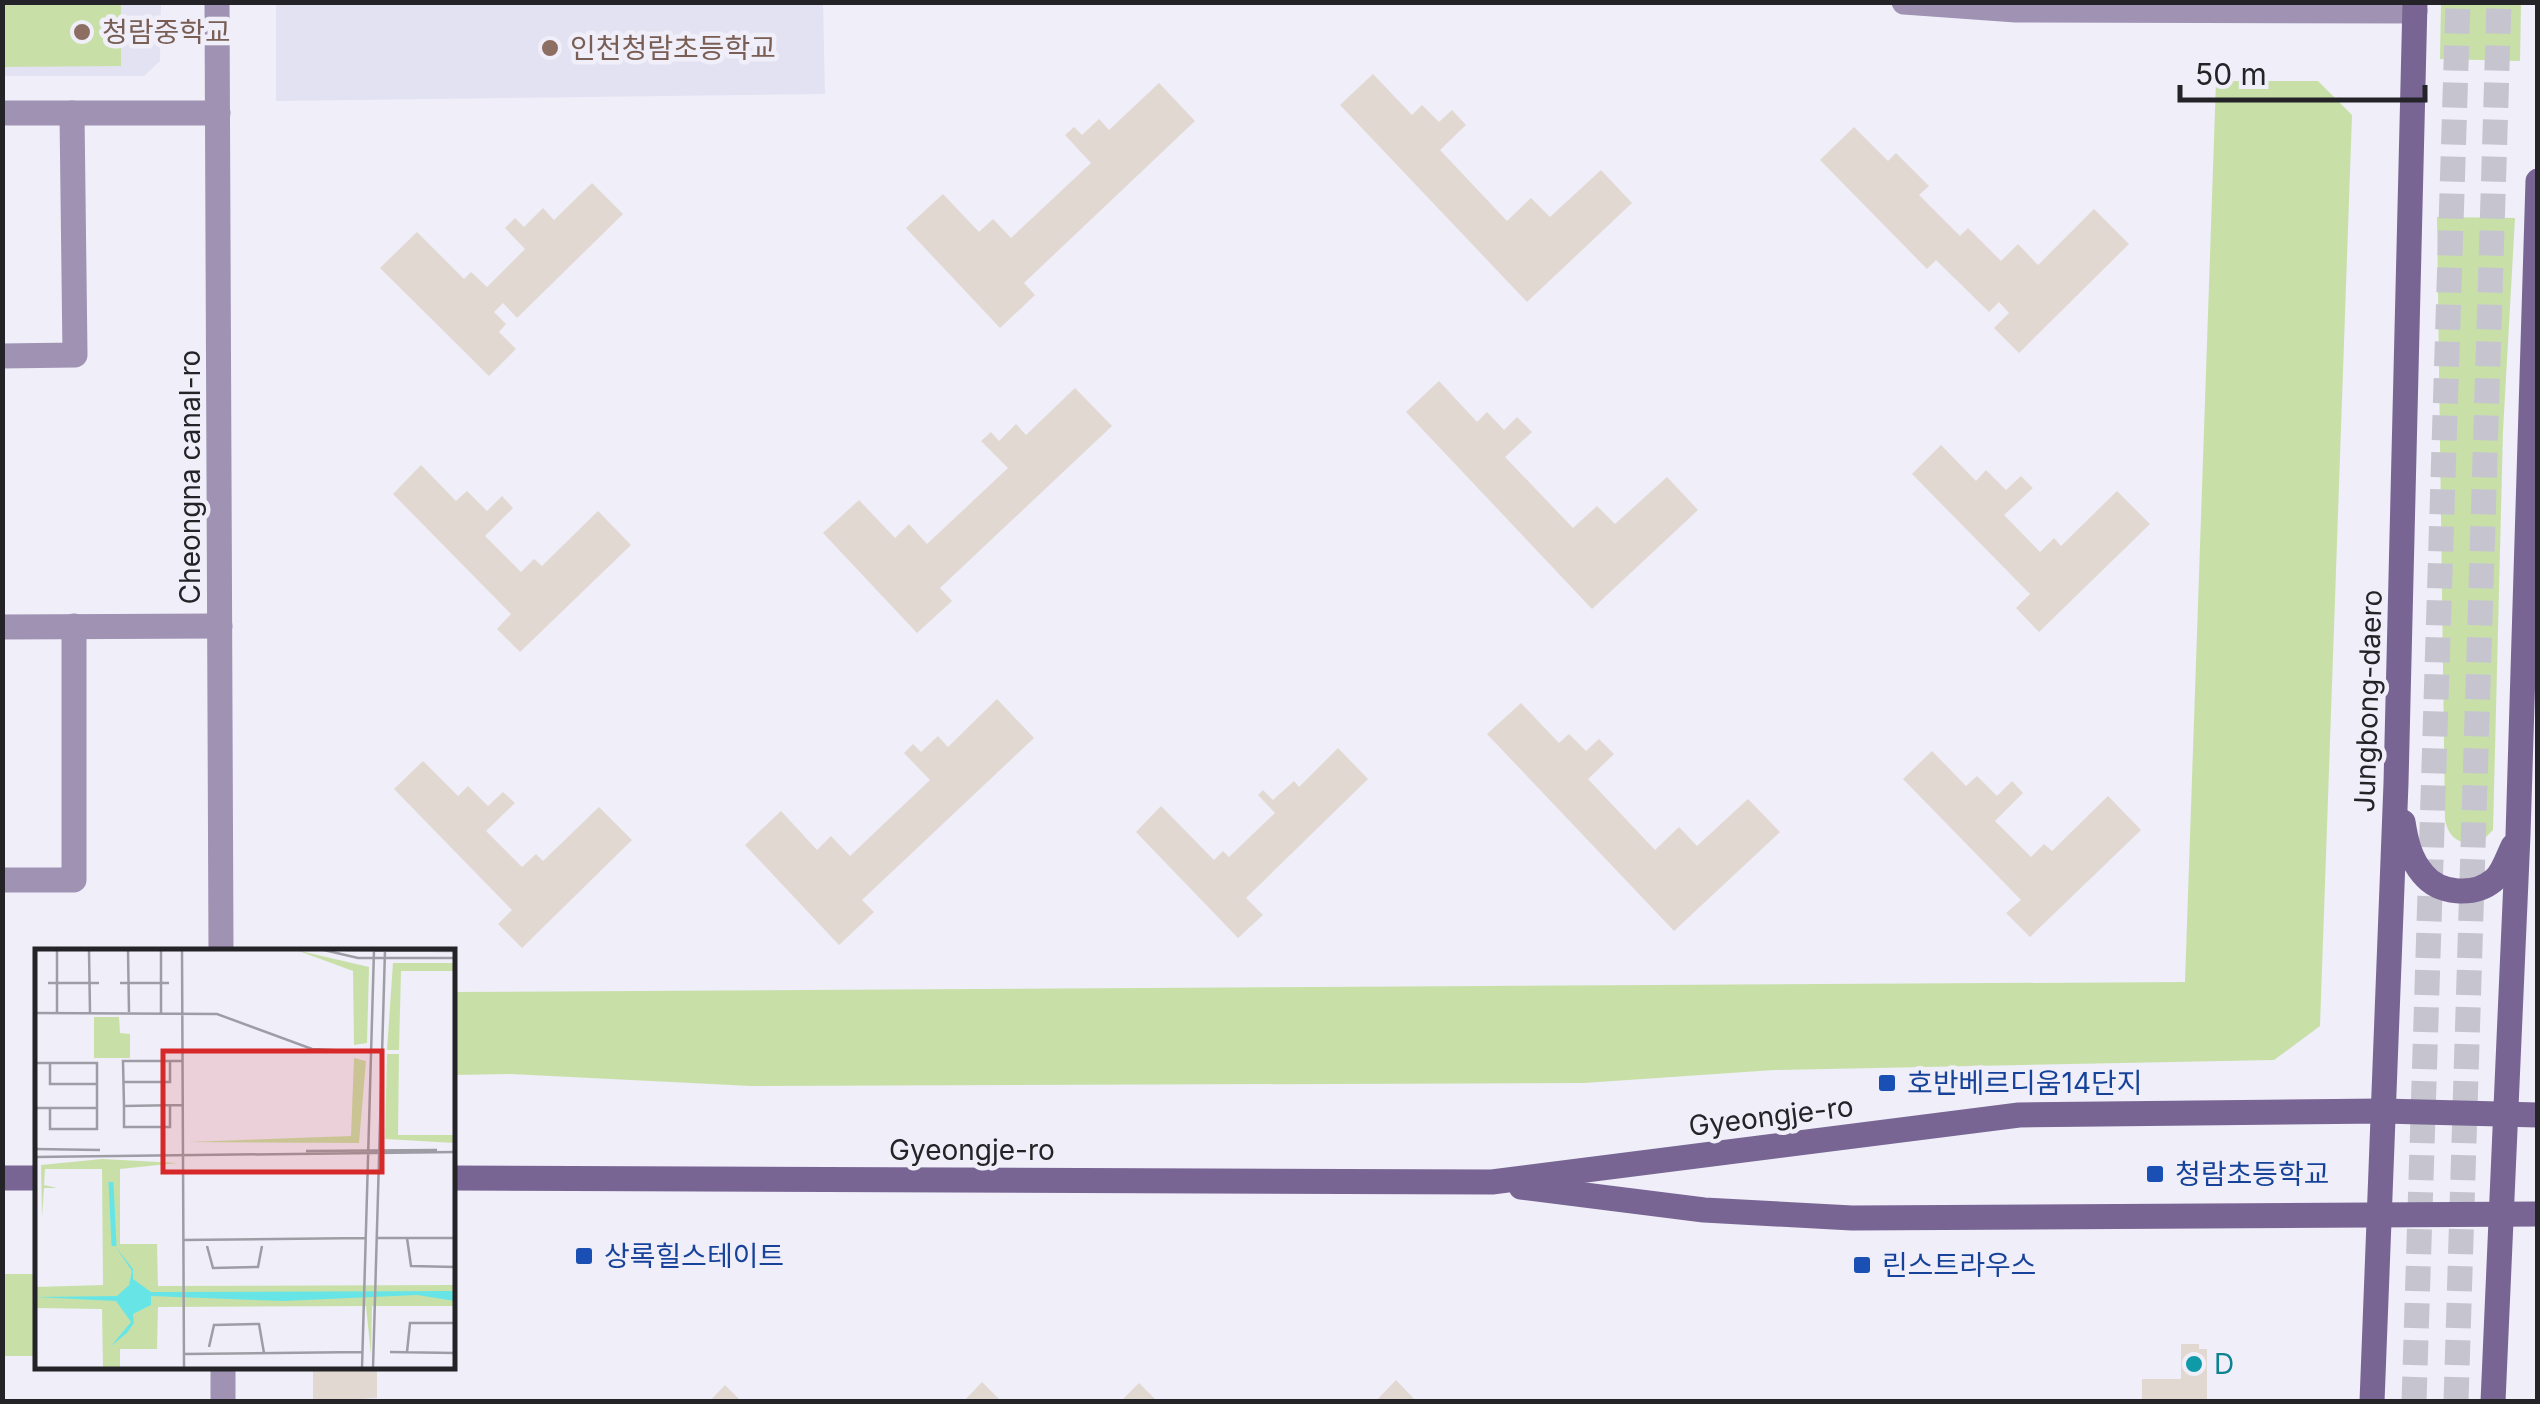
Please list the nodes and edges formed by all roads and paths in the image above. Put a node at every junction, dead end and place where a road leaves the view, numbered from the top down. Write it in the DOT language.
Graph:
graph roads {
  1 [pos="217,2"];
  2 [pos="1904,2"];
  3 [pos="2415,7"];
  4 [pos="2,113"];
  5 [pos="72,113"];
  6 [pos="218,113"];
  7 [pos="2538,181"];
  8 [pos="2,356"];
  9 [pos="74,626"];
  10 [pos="220,626"];
  11 [pos="2,627"];
  12 [pos="2396,783"];
  13 [pos="2518,835"];
  14 [pos="2,880"];
  15 [pos="222,949"];
  16 [pos="2383,1111"];
  17 [pos="2508,1114"];
  18 [pos="2538,1115"];
  19 [pos="2,1178"];
  20 [pos="35,1178"];
  21 [pos="455,1178"];
  22 [pos="1492,1182"];
  23 [pos="2378,1213"];
  24 [pos="2538,1214"];
  25 [pos="2502,1215"];
  26 [pos="223,1369"];
  27 [pos="223,1402"];
  28 [pos="2372,1402"];
  29 [pos="2493,1402"];
  1 -- 6 [label="street, Cheongna canal-ro"];
  2 -- 3 [label="street"];
  3 -- 12 [label="main road, Jungbong-daero"];
  4 -- 5 [label="street"];
  5 -- 6 [label="street"];
  5 -- 8 [label="street"];
  6 -- 10 [label="street, Cheongna canal-ro"];
  7 -- 13 [label="main road"];
  9 -- 10 [label="street"];
  9 -- 11 [label="street"];
  9 -- 14 [label="street"];
  10 -- 15 [label="street, Cheongna canal-ro"];
  12 -- 13 [label="main road"];
  12 -- 16 [label="main road, Jungbong-daero"];
  13 -- 17 [label="main road"];
  16 -- 17 [label="main road, Gyeongje-ro"];
  16 -- 22 [label="main road, Gyeongje-ro"];
  16 -- 23 [label="main road, Jungbong-daero"];
  17 -- 18 [label="main road, Gyeongje-ro"];
  17 -- 25 [label="main road"];
  19 -- 20 [label="main road"];
  21 -- 22 [label="main road, Gyeongje-ro"];
  22 -- 23 [label="main road, Gyeongje-ro"];
  23 -- 25 [label="main road, Gyeongje-ro"];
  23 -- 28 [label="main road, Jungbong-daero"];
  24 -- 25 [label="main road, Gyeongje-ro"];
  25 -- 29 [label="main road"];
  26 -- 27 [label="street"];
}
